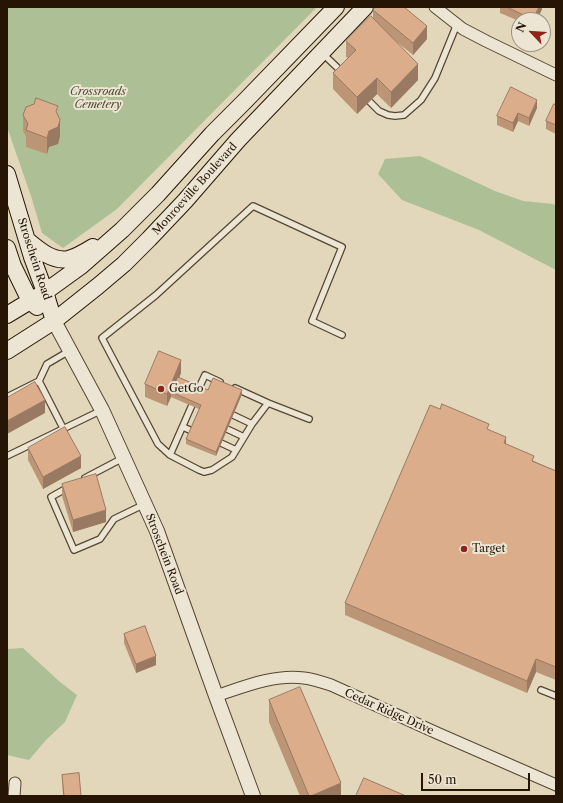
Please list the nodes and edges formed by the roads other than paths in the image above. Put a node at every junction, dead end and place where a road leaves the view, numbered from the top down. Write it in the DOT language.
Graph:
graph roads {
  1 [pos="336,7"];
  2 [pos="366,7"];
  3 [pos="435,7"];
  4 [pos="458,24"];
  5 [pos="322,53"];
  6 [pos="556,75"];
  7 [pos="346,76"];
  8 [pos="360,91"];
  9 [pos="7,174"];
  10 [pos="122,230"];
  11 [pos="27,240"];
  12 [pos="7,248"];
  13 [pos="45,292"];
  14 [pos="30,301"];
  15 [pos="7,315"];
  16 [pos="54,321"];
  17 [pos="342,335"];
  18 [pos="7,351"];
  19 [pos="70,351"];
  20 [pos="38,381"];
  21 [pos="226,384"];
  22 [pos="233,387"];
  23 [pos="198,390"];
  24 [pos="7,397"];
  25 [pos="268,403"];
  26 [pos="192,406"];
  27 [pos="102,410"];
  28 [pos="233,415"];
  29 [pos="308,419"];
  30 [pos="252,424"];
  31 [pos="183,427"];
  32 [pos="63,428"];
  33 [pos="227,429"];
  34 [pos="192,431"];
  35 [pos="244,437"];
  36 [pos="221,443"];
  37 [pos="236,450"];
  38 [pos="170,455"];
  39 [pos="7,456"];
  40 [pos="124,457"];
  41 [pos="77,483"];
  42 [pos="71,486"];
  43 [pos="145,504"];
  44 [pos="541,690"];
  45 [pos="216,696"];
  46 [pos="556,696"];
  47 [pos="15,783"];
  48 [pos="556,785"];
  49 [pos="14,796"];
  50 [pos="253,796"];
  1 -- 10 [label="main road"];
  2 -- 5 [label="main road, Monroeville Boulevard"];
  3 -- 4 [label="street"];
  4 -- 6 [label="street"];
  4 -- 8 [label="lane"];
  5 -- 7 [label="lane"];
  5 -- 16 [label="main road, Monroeville Boulevard"];
  9 -- 11 [label="main road, Stroschein Road"];
  10 -- 11 [label="main road"];
  10 -- 13 [label="main road"];
  11 -- 13 [label="main road, Stroschein Road"];
  12 -- 14 [label="main road, Stroschein Road"];
  13 -- 14 [label="main road"];
  13 -- 16 [label="main road, Stroschein Road"];
  14 -- 15 [label="main road"];
  14 -- 16 [label="main road, Stroschein Road"];
  16 -- 18 [label="main road, Monroeville Boulevard"];
  16 -- 19 [label="street, Stroschein Road"];
  17 -- 38 [label="lane"];
  19 -- 20 [label="lane"];
  19 -- 27 [label="street, Stroschein Road"];
  20 -- 24 [label="lane"];
  20 -- 32 [label="lane"];
  21 -- 23 [label="lane"];
  22 -- 25 [label="lane"];
  25 -- 29 [label="lane"];
  25 -- 30 [label="lane"];
  26 -- 31 [label="lane"];
  27 -- 32 [label="lane"];
  27 -- 40 [label="street, Stroschein Road"];
  28 -- 30 [label="lane"];
  30 -- 35 [label="lane"];
  31 -- 34 [label="lane"];
  31 -- 38 [label="lane"];
  32 -- 39 [label="lane"];
  33 -- 35 [label="lane"];
  35 -- 37 [label="lane"];
  36 -- 37 [label="lane"];
  37 -- 38 [label="lane"];
  40 -- 41 [label="lane"];
  40 -- 43 [label="street, Stroschein Road"];
  42 -- 43 [label="lane"];
  43 -- 45 [label="street, Stroschein Road"];
  44 -- 46 [label="lane"];
  45 -- 48 [label="street, Cedar Ridge Drive"];
  45 -- 50 [label="street, Stroschein Road"];
  47 -- 49 [label="street"];
}
